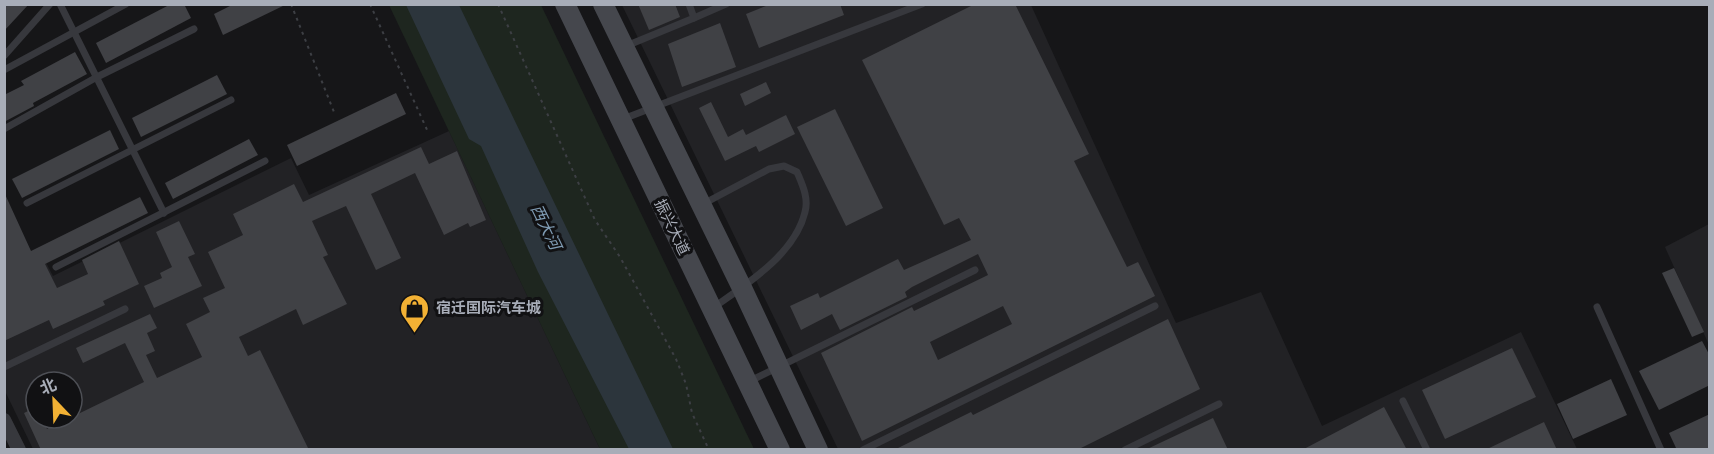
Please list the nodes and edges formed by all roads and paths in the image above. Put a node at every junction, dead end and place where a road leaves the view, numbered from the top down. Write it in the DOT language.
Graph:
graph roads {
  1 [pos="50,4"];
  2 [pos="60,4"];
  3 [pos="126,4"];
  4 [pos="291,4"];
  5 [pos="370,4"];
  6 [pos="498,4"];
  7 [pos="565,4"];
  8 [pos="603,4"];
  9 [pos="688,4"];
  10 [pos="726,4"];
  11 [pos="922,4"];
  12 [pos="694,18"];
  13 [pos="194,29"];
  14 [pos="74,33"];
  15 [pos="624,47"];
  16 [pos="4,56"];
  17 [pos="4,70"];
  18 [pos="96,77"];
  19 [pos="231,100"];
  20 [pos="653,107"];
  21 [pos="334,112"];
  22 [pos="620,120"];
  23 [pos="4,129"];
  24 [pos="428,132"];
  25 [pos="132,149"];
  26 [pos="265,161"];
  27 [pos="27,203"];
  28 [pos="701,205"];
  29 [pos="164,213"];
  30 [pos="56,267"];
  31 [pos="975,270"];
  32 [pos="742,288"];
  33 [pos="1155,306"];
  34 [pos="1597,307"];
  35 [pos="712,308"];
  36 [pos="124,309"];
  37 [pos="779,366"];
  38 [pos="4,367"];
  39 [pos="747,382"];
  40 [pos="1403,401"];
  41 [pos="1219,404"];
  42 [pos="4,420"];
  43 [pos="19,450"];
  44 [pos="709,450"];
  45 [pos="780,450"];
  46 [pos="818,450"];
  47 [pos="863,450"];
  48 [pos="1125,450"];
  49 [pos="1427,450"];
  50 [pos="1662,450"];
  1 -- 16 [label="lane"];
  2 -- 14 [label="lane"];
  3 -- 14 [label="lane"];
  4 -- 21 [label="path"];
  5 -- 24 [label="path"];
  6 -- 44 [label="path"];
  7 -- 22 [label="main road, 振兴大道"];
  8 -- 15 [label="main road"];
  9 -- 12 [label="lane"];
  10 -- 12 [label="lane"];
  11 -- 20 [label="lane"];
  12 -- 15 [label="lane"];
  13 -- 18 [label="lane"];
  14 -- 17 [label="lane"];
  14 -- 18 [label="lane"];
  15 -- 20 [label="main road"];
  18 -- 23 [label="lane"];
  18 -- 25 [label="lane"];
  19 -- 25 [label="lane"];
  20 -- 22 [label="lane"];
  20 -- 28 [label="main road"];
  22 -- 35 [label="main road, 振兴大道"];
  25 -- 27 [label="lane"];
  25 -- 29 [label="lane"];
  26 -- 29 [label="lane"];
  28 -- 32 [label="main road"];
  28 -- 32 [label="lane"];
  29 -- 30 [label="lane"];
  31 -- 37 [label="lane"];
  32 -- 35 [label="lane"];
  32 -- 37 [label="main road"];
  33 -- 47 [label="lane"];
  34 -- 50 [label="lane"];
  35 -- 39 [label="main road, 振兴大道"];
  36 -- 38 [label="lane"];
  37 -- 39 [label="lane"];
  37 -- 46 [label="main road"];
  39 -- 45 [label="main road, 振兴大道"];
  40 -- 49 [label="lane"];
  41 -- 48 [label="lane"];
  42 -- 43 [label="street"];
}
